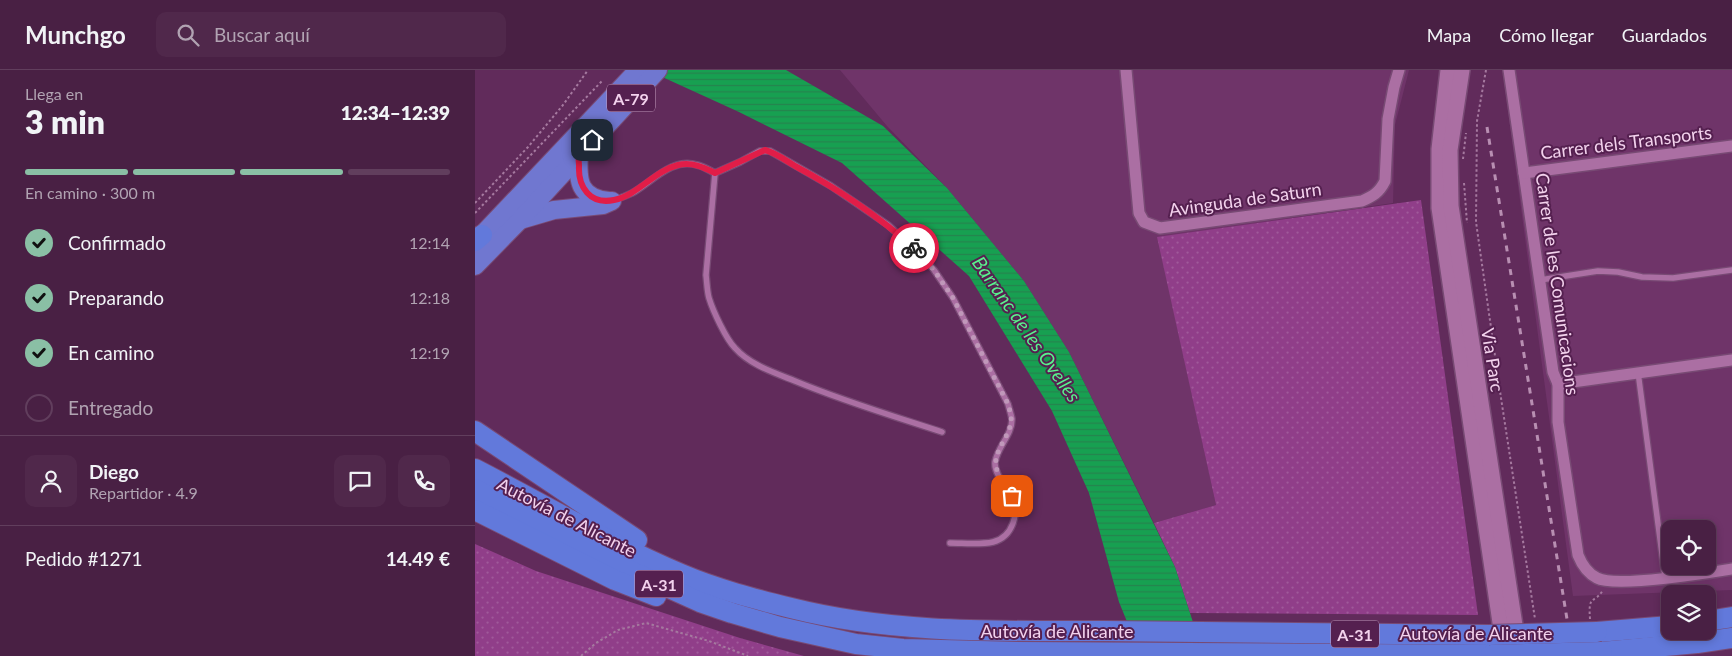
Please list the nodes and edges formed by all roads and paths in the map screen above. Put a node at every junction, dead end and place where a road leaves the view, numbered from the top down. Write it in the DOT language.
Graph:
graph roads {
  1 [pos="588,70"];
  2 [pos="638,70"];
  3 [pos="658,70"];
  4 [pos="1126,70"];
  5 [pos="1399,70"];
  6 [pos="1448,70"];
  7 [pos="1462,70"];
  8 [pos="1486,70"];
  9 [pos="1509,70"];
  10 [pos="602,80"];
  11 [pos="1466,129"];
  12 [pos="1732,146"];
  13 [pos="579,154"];
  14 [pos="1463,167"];
  15 [pos="715,173"];
  16 [pos="1524,173"];
  17 [pos="1463,177"];
  18 [pos="612,201"];
  19 [pos="475,203"];
  20 [pos="475,213"];
  21 [pos="519,221"];
  22 [pos="1467,225"];
  23 [pos="477,241"];
  24 [pos="475,266"];
  25 [pos="1732,270"];
  26 [pos="1540,280"];
  27 [pos="1732,360"];
  28 [pos="1638,372"];
  29 [pos="1558,384"];
  30 [pos="475,431"];
  31 [pos="942,432"];
  32 [pos="475,445"];
  33 [pos="475,469"];
  34 [pos="530,469"];
  35 [pos="475,489"];
  36 [pos="475,510"];
  37 [pos="950,544"];
  38 [pos="1732,569"];
  39 [pos="682,575"];
  40 [pos="1665,577"];
  41 [pos="1606,581"];
  42 [pos="1732,617"];
  43 [pos="1716,620"];
  44 [pos="1594,624"];
  45 [pos="1661,626"];
  46 [pos="1536,627"];
  47 [pos="1732,638"];
  48 [pos="856,644"];
  49 [pos="1498,655"];
  50 [pos="581,656"];
  51 [pos="748,656"];
  52 [pos="1520,656"];
  1 -- 19 [label="path"];
  2 -- 23 [label="highway, A-79"];
  3 -- 13 [label="highway, A-79"];
  4 -- 5 [label="street, Avinguda de Saturn"];
  6 -- 49 [label="main road, Via Parc"];
  7 -- 52 [label="main road, Via Parc"];
  8 -- 46 [label="path"];
  9 -- 16 [label="street, Carrer de les Comunicacions"];
  10 -- 20 [label="path"];
  11 -- 14 [label="path"];
  12 -- 16 [label="street, Carrer dels Transports"];
  13 -- 18 [label="highway"];
  13 -- 21 [label="highway, A-79"];
  15 -- 18 [label="lane"];
  15 -- 31 [label="lane"];
  15 -- 37 [label="lane"];
  16 -- 26 [label="street, Carrer de les Comunicacions"];
  17 -- 22 [label="path"];
  18 -- 21 [label="highway"];
  21 -- 24 [label="highway, A-79"];
  25 -- 26 [label="lane"];
  26 -- 29 [label="street, Carrer de les Comunicacions"];
  27 -- 28 [label="street"];
  28 -- 29 [label="street"];
  28 -- 40 [label="lane"];
  29 -- 41 [label="street, Carrer de les Comunicacions"];
  30 -- 34 [label="highway"];
  32 -- 34 [label="highway"];
  33 -- 39 [label="highway, Autovía de Alicante / A-31"];
  34 -- 39 [label="highway"];
  35 -- 48 [label="highway, Autovía de Alicante / A-31"];
  36 -- 48 [label="highway"];
  38 -- 40 [label="street"];
  39 -- 44 [label="highway, Autovía de Alicante / A-31, bridge"];
  40 -- 41 [label="street"];
  41 -- 44 [label="path"];
  42 -- 43 [label="highway"];
  44 -- 45 [label="highway, Autovía de Alicante / A-31"];
  47 -- 49 [label="highway, Autovía de Alicante / A-31, bridge"];
  48 -- 49 [label="highway, Autovía de Alicante / A-31"];
  50 -- 51 [label="path"];
}
